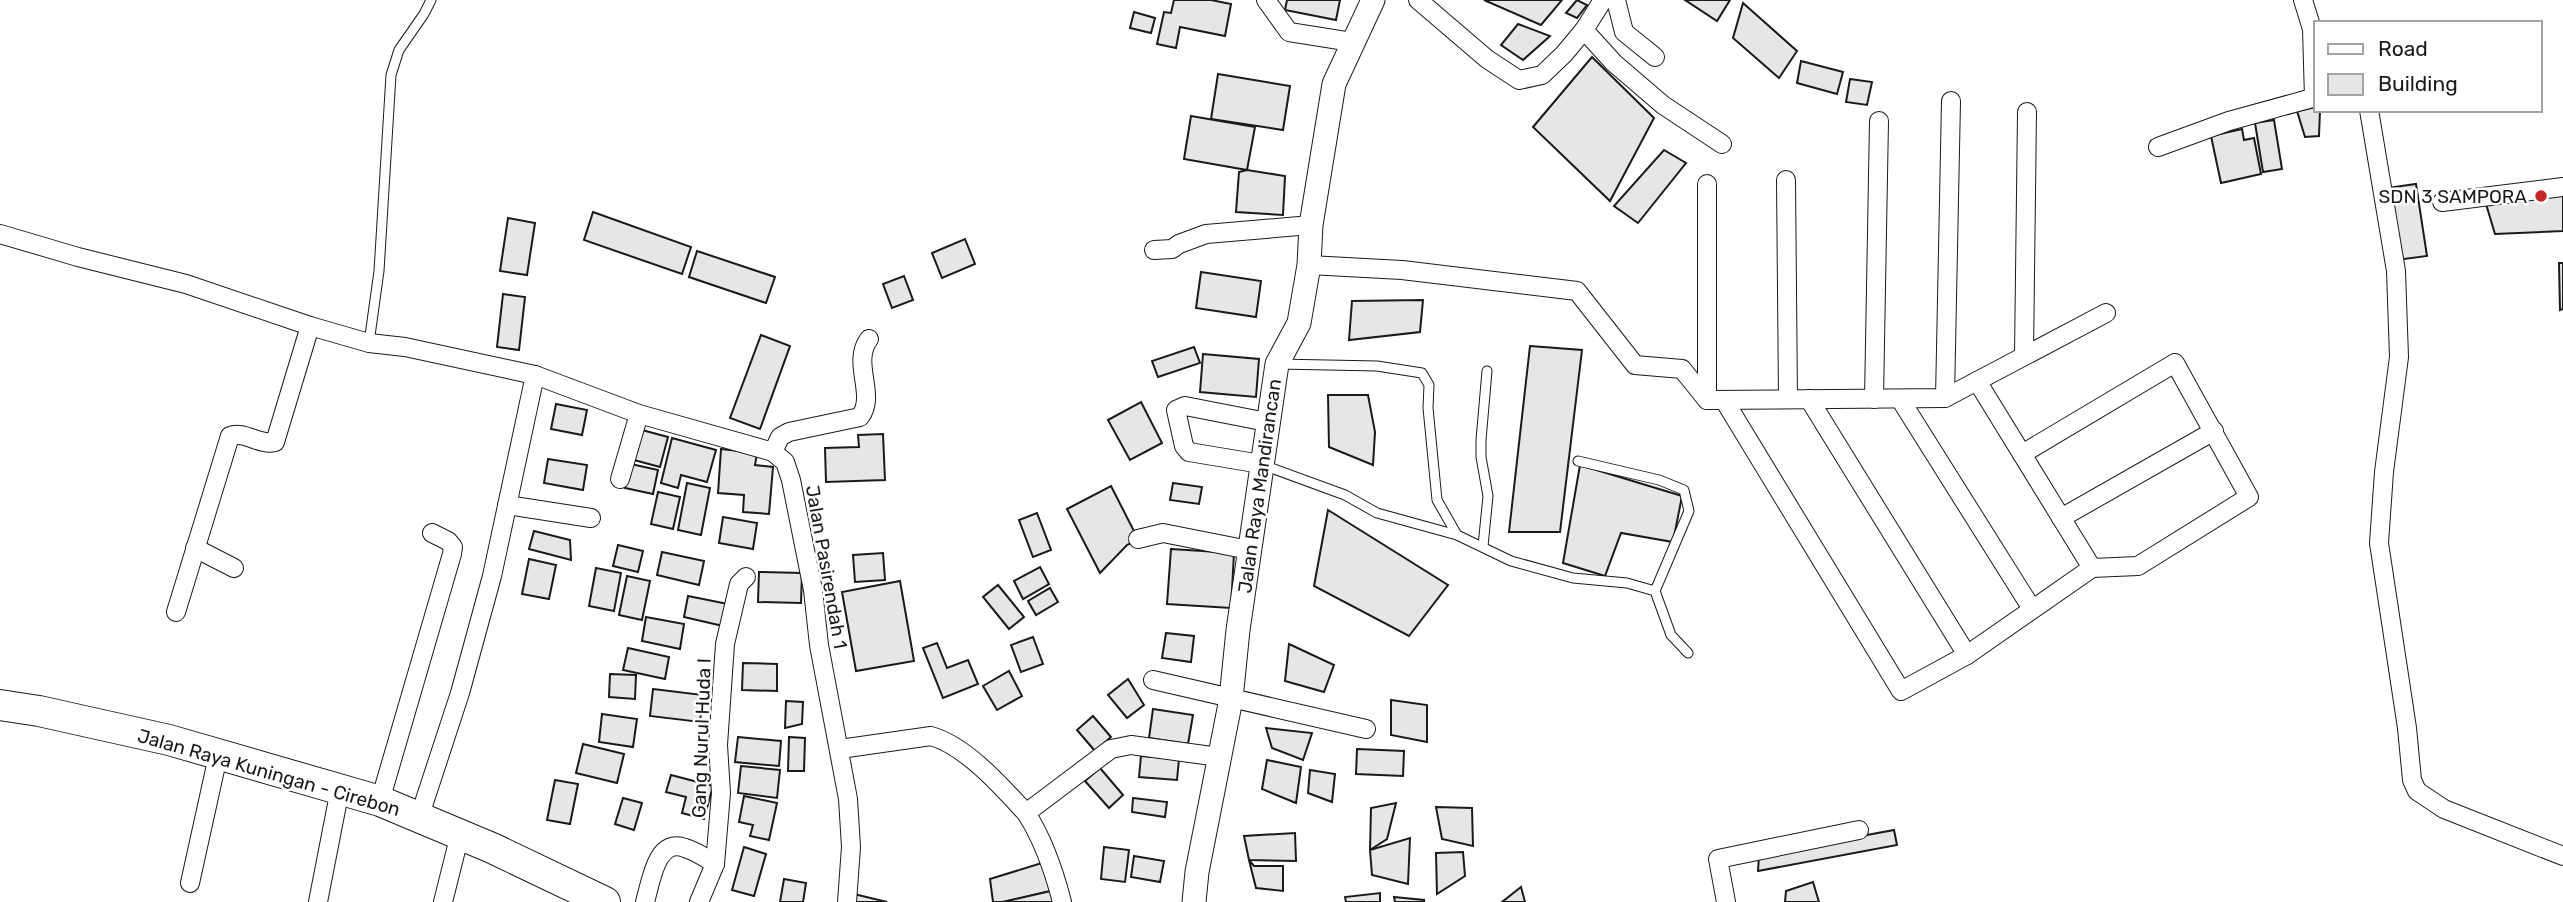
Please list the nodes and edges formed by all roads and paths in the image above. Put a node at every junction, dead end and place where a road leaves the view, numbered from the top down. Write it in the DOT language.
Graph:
graph roads {
  1 [pos="431,0"];
  2 [pos="1266,0"];
  3 [pos="1373,0"];
  4 [pos="1418,0"];
  5 [pos="1603,0"];
  6 [pos="1616,0"];
  7 [pos="2303,0"];
  8 [pos="1584,30"];
  9 [pos="1352,42"];
  10 [pos="1655,57"];
  11 [pos="2314,74"];
  12 [pos="2314,97"];
  13 [pos="1951,101"];
  14 [pos="2028,112"];
  15 [pos="2369,112"];
  16 [pos="1879,121"];
  17 [pos="1722,144"];
  18 [pos="2158,147"];
  19 [pos="1786,180"];
  20 [pos="1707,184"];
  21 [pos="2563,187"];
  22 [pos="2442,202"];
  23 [pos="1311,225"];
  24 [pos="0,234"];
  25 [pos="1154,250"];
  26 [pos="1309,265"];
  27 [pos="2106,313"];
  28 [pos="310,326"];
  29 [pos="869,339"];
  30 [pos="369,343"];
  31 [pos="2024,355"];
  32 [pos="1277,364"];
  33 [pos="1487,371"];
  34 [pos="535,375"];
  35 [pos="1977,381"];
  36 [pos="1945,398"];
  37 [pos="1788,399"];
  38 [pos="1810,399"];
  39 [pos="1874,399"];
  40 [pos="1900,399"];
  41 [pos="1716,400"];
  42 [pos="639,414"];
  43 [pos="1267,422"];
  44 [pos="2214,431"];
  45 [pos="773,452"];
  46 [pos="2022,454"];
  47 [pos="1578,461"];
  48 [pos="1261,464"];
  49 [pos="620,479"];
  50 [pos="508,505"];
  51 [pos="591,518"];
  52 [pos="2061,518"];
  53 [pos="432,533"];
  54 [pos="1457,535"];
  55 [pos="1138,539"];
  56 [pos="1483,547"];
  57 [pos="195,548"];
  58 [pos="1249,550"];
  59 [pos="233,568"];
  60 [pos="2092,568"];
  61 [pos="746,577"];
  62 [pos="1655,591"];
  63 [pos="2032,609"];
  64 [pos="176,612"];
  65 [pos="1688,653"];
  66 [pos="1967,655"];
  67 [pos="1153,680"];
  68 [pos="1231,699"];
  69 [pos="0,705"];
  70 [pos="1366,729"];
  71 [pos="840,749"];
  72 [pos="218,756"];
  73 [pos="1219,758"];
  74 [pos="340,789"];
  75 [pos="380,801"];
  76 [pos="1026,813"];
  77 [pos="419,818"];
  78 [pos="1859,830"];
  79 [pos="460,834"];
  80 [pos="2563,856"];
  81 [pos="715,864"];
  82 [pos="190,883"];
  83 [pos="567,893"];
  84 [pos="318,902"];
  85 [pos="443,902"];
  86 [pos="605,902"];
  87 [pos="645,902"];
  88 [pos="699,902"];
  89 [pos="847,902"];
  90 [pos="1062,902"];
  91 [pos="1194,902"];
  92 [pos="1726,902"];
  1 -- 30 [label="lane"];
  2 -- 9 [label="street"];
  3 -- 9 [label="street, Jalan Raya Mandirancan"];
  4 -- 8 [label="street"];
  5 -- 8 [label="street"];
  6 -- 10 [label="street"];
  7 -- 11 [label="street"];
  8 -- 17 [label="street"];
  9 -- 23 [label="street, Jalan Raya Mandirancan"];
  12 -- 18 [label="street"];
  13 -- 36 [label="street"];
  14 -- 31 [label="street"];
  15 -- 80 [label="street"];
  16 -- 39 [label="street"];
  19 -- 37 [label="street"];
  20 -- 41 [label="street"];
  21 -- 22 [label="street"];
  23 -- 25 [label="street"];
  23 -- 26 [label="street, Jalan Raya Mandirancan"];
  24 -- 28 [label="street"];
  26 -- 32 [label="street, Jalan Raya Mandirancan"];
  26 -- 41 [label="street"];
  27 -- 31 [label="street"];
  28 -- 30 [label="street"];
  28 -- 57 [label="street"];
  29 -- 45 [label="street"];
  30 -- 34 [label="street"];
  31 -- 35 [label="street"];
  32 -- 43 [label="street, Jalan Raya Mandirancan"];
  32 -- 54 [label="lane"];
  33 -- 56 [label="lane"];
  34 -- 42 [label="street"];
  34 -- 50 [label="street"];
  35 -- 36 [label="street"];
  35 -- 46 [label="street"];
  36 -- 40 [label="street"];
  37 -- 38 [label="street"];
  37 -- 41 [label="street"];
  38 -- 39 [label="street"];
  38 -- 66 [label="street"];
  39 -- 40 [label="street"];
  40 -- 63 [label="street"];
  41 -- 66 [label="street"];
  42 -- 45 [label="street"];
  42 -- 49 [label="street"];
  43 -- 48 [label="street, Jalan Raya Mandirancan"];
  43 -- 48 [label="street"];
  44 -- 46 [label="street"];
  44 -- 52 [label="street"];
  44 -- 60 [label="street"];
  45 -- 71 [label="street, Jalan Pasirendah 1"];
  46 -- 52 [label="street"];
  47 -- 62 [label="lane"];
  48 -- 54 [label="lane"];
  48 -- 58 [label="street, Jalan Raya Mandirancan"];
  50 -- 51 [label="street"];
  50 -- 77 [label="street"];
  52 -- 60 [label="street"];
  53 -- 75 [label="street"];
  54 -- 56 [label="lane"];
  55 -- 58 [label="street"];
  56 -- 62 [label="lane"];
  57 -- 59 [label="street"];
  57 -- 64 [label="street"];
  58 -- 68 [label="street, Jalan Raya Mandirancan"];
  60 -- 63 [label="street"];
  61 -- 81 [label="street, Gang Nurul Huda I"];
  62 -- 65 [label="lane"];
  63 -- 66 [label="street"];
  67 -- 68 [label="street"];
  68 -- 70 [label="street"];
  68 -- 73 [label="street, Jalan Raya Mandirancan"];
  69 -- 72 [label="highway, Jalan Raya Kuningan - Cirebon"];
  71 -- 76 [label="street"];
  71 -- 89 [label="street, Jalan Pasirendah 1"];
  72 -- 74 [label="highway, Jalan Raya Kuningan - Cirebon"];
  72 -- 82 [label="street"];
  73 -- 76 [label="street"];
  73 -- 91 [label="street, Jalan Raya Mandirancan"];
  74 -- 75 [label="highway, Jalan Raya Kuningan - Cirebon"];
  74 -- 84 [label="street"];
  75 -- 77 [label="highway, Jalan Raya Kuningan - Cirebon"];
  76 -- 90 [label="street"];
  77 -- 79 [label="highway, Jalan Raya Kuningan - Cirebon"];
  78 -- 92 [label="street"];
  79 -- 83 [label="highway, Jalan Raya Kuningan - Cirebon"];
  79 -- 85 [label="street"];
  81 -- 87 [label="street"];
  81 -- 88 [label="street, Gang Nurul Huda I"];
  83 -- 86 [label="highway, Jalan Raya Kuningan - Cirebon"];
}
